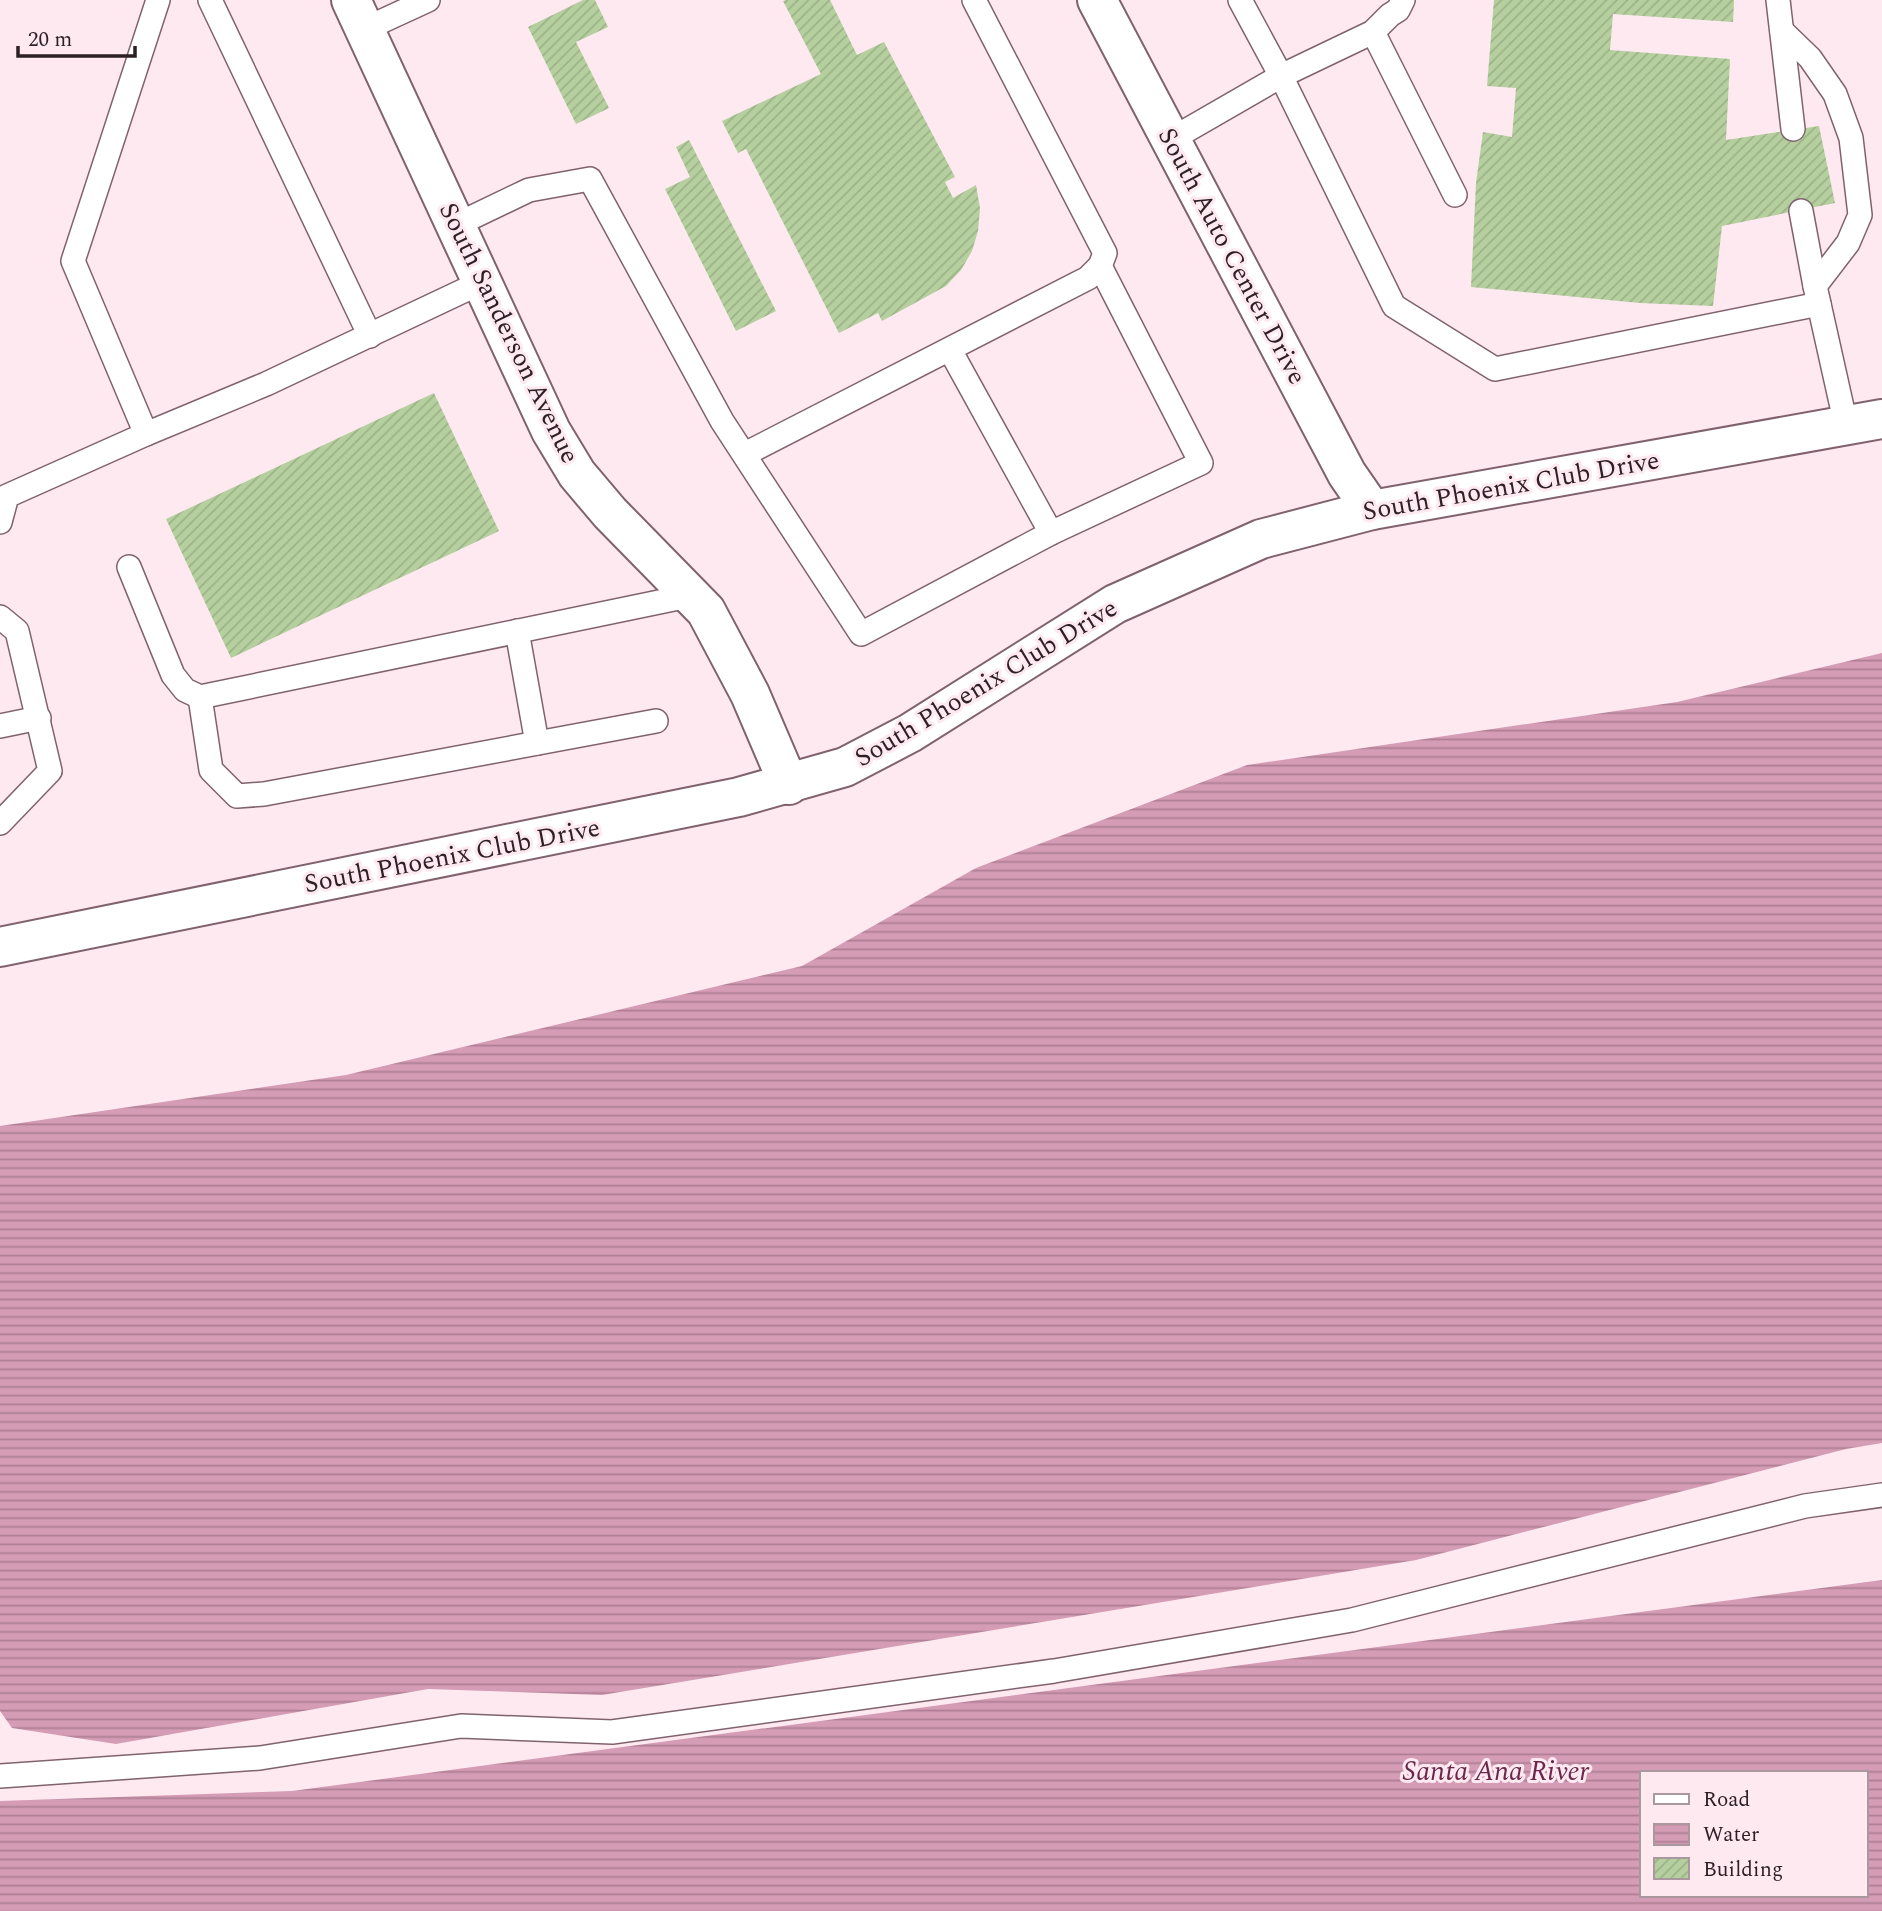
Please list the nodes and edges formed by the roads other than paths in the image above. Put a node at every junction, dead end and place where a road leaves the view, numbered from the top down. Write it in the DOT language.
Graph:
graph roads {
  1 [pos="158,0"];
  2 [pos="210,0"];
  3 [pos="428,0"];
  4 [pos="974,0"];
  5 [pos="1097,0"];
  6 [pos="1240,0"];
  7 [pos="1778,0"];
  8 [pos="1392,5"];
  9 [pos="358,15"];
  10 [pos="1782,30"];
  11 [pos="1373,32"];
  12 [pos="1282,76"];
  13 [pos="1793,129"];
  14 [pos="1170,140"];
  15 [pos="1455,195"];
  16 [pos="1801,211"];
  17 [pos="456,225"];
  18 [pos="1100,266"];
  19 [pos="482,282"];
  20 [pos="1817,295"];
  21 [pos="370,336"];
  22 [pos="950,350"];
  23 [pos="1864,422"];
  24 [pos="146,434"];
  25 [pos="745,454"];
  26 [pos="1372,510"];
  27 [pos="0,522"];
  28 [pos="1051,534"];
  29 [pos="129,567"];
  30 [pos="693,595"];
  31 [pos="0,617"];
  32 [pos="517,631"];
  33 [pos="200,697"];
  34 [pos="39,718"];
  35 [pos="656,721"];
  36 [pos="0,726"];
  37 [pos="537,743"];
  38 [pos="789,785"];
  39 [pos="0,823"];
  40 [pos="0,947"];
  41 [pos="1882,1495"];
  42 [pos="0,1776"];
  1 -- 24 [label="lane"];
  2 -- 21 [label="lane"];
  3 -- 9 [label="lane"];
  4 -- 18 [label="lane"];
  5 -- 14 [label="street, South Auto Center Drive"];
  6 -- 12 [label="lane"];
  7 -- 10 [label="lane"];
  8 -- 11 [label="lane"];
  9 -- 17 [label="street, South Sanderson Avenue"];
  10 -- 13 [label="lane"];
  10 -- 20 [label="lane"];
  11 -- 12 [label="lane"];
  11 -- 15 [label="lane"];
  12 -- 14 [label="lane"];
  12 -- 20 [label="lane"];
  14 -- 26 [label="street, South Auto Center Drive"];
  16 -- 20 [label="lane"];
  17 -- 19 [label="street, South Sanderson Avenue"];
  17 -- 25 [label="lane"];
  18 -- 22 [label="lane"];
  18 -- 28 [label="lane"];
  19 -- 21 [label="lane"];
  19 -- 30 [label="street, South Sanderson Avenue"];
  20 -- 23 [label="lane"];
  21 -- 24 [label="lane"];
  22 -- 25 [label="lane"];
  22 -- 28 [label="lane"];
  23 -- 26 [label="street, South Phoenix Club Drive"];
  24 -- 27 [label="lane"];
  25 -- 28 [label="lane"];
  26 -- 38 [label="street, South Phoenix Club Drive"];
  29 -- 33 [label="lane"];
  30 -- 32 [label="lane"];
  30 -- 38 [label="street, South Sanderson Avenue"];
  31 -- 34 [label="lane"];
  32 -- 33 [label="lane"];
  32 -- 37 [label="lane"];
  33 -- 37 [label="lane"];
  34 -- 36 [label="lane"];
  34 -- 39 [label="lane"];
  35 -- 37 [label="lane"];
  38 -- 40 [label="street, South Phoenix Club Drive"];
  41 -- 42 [label="lane"];
}
